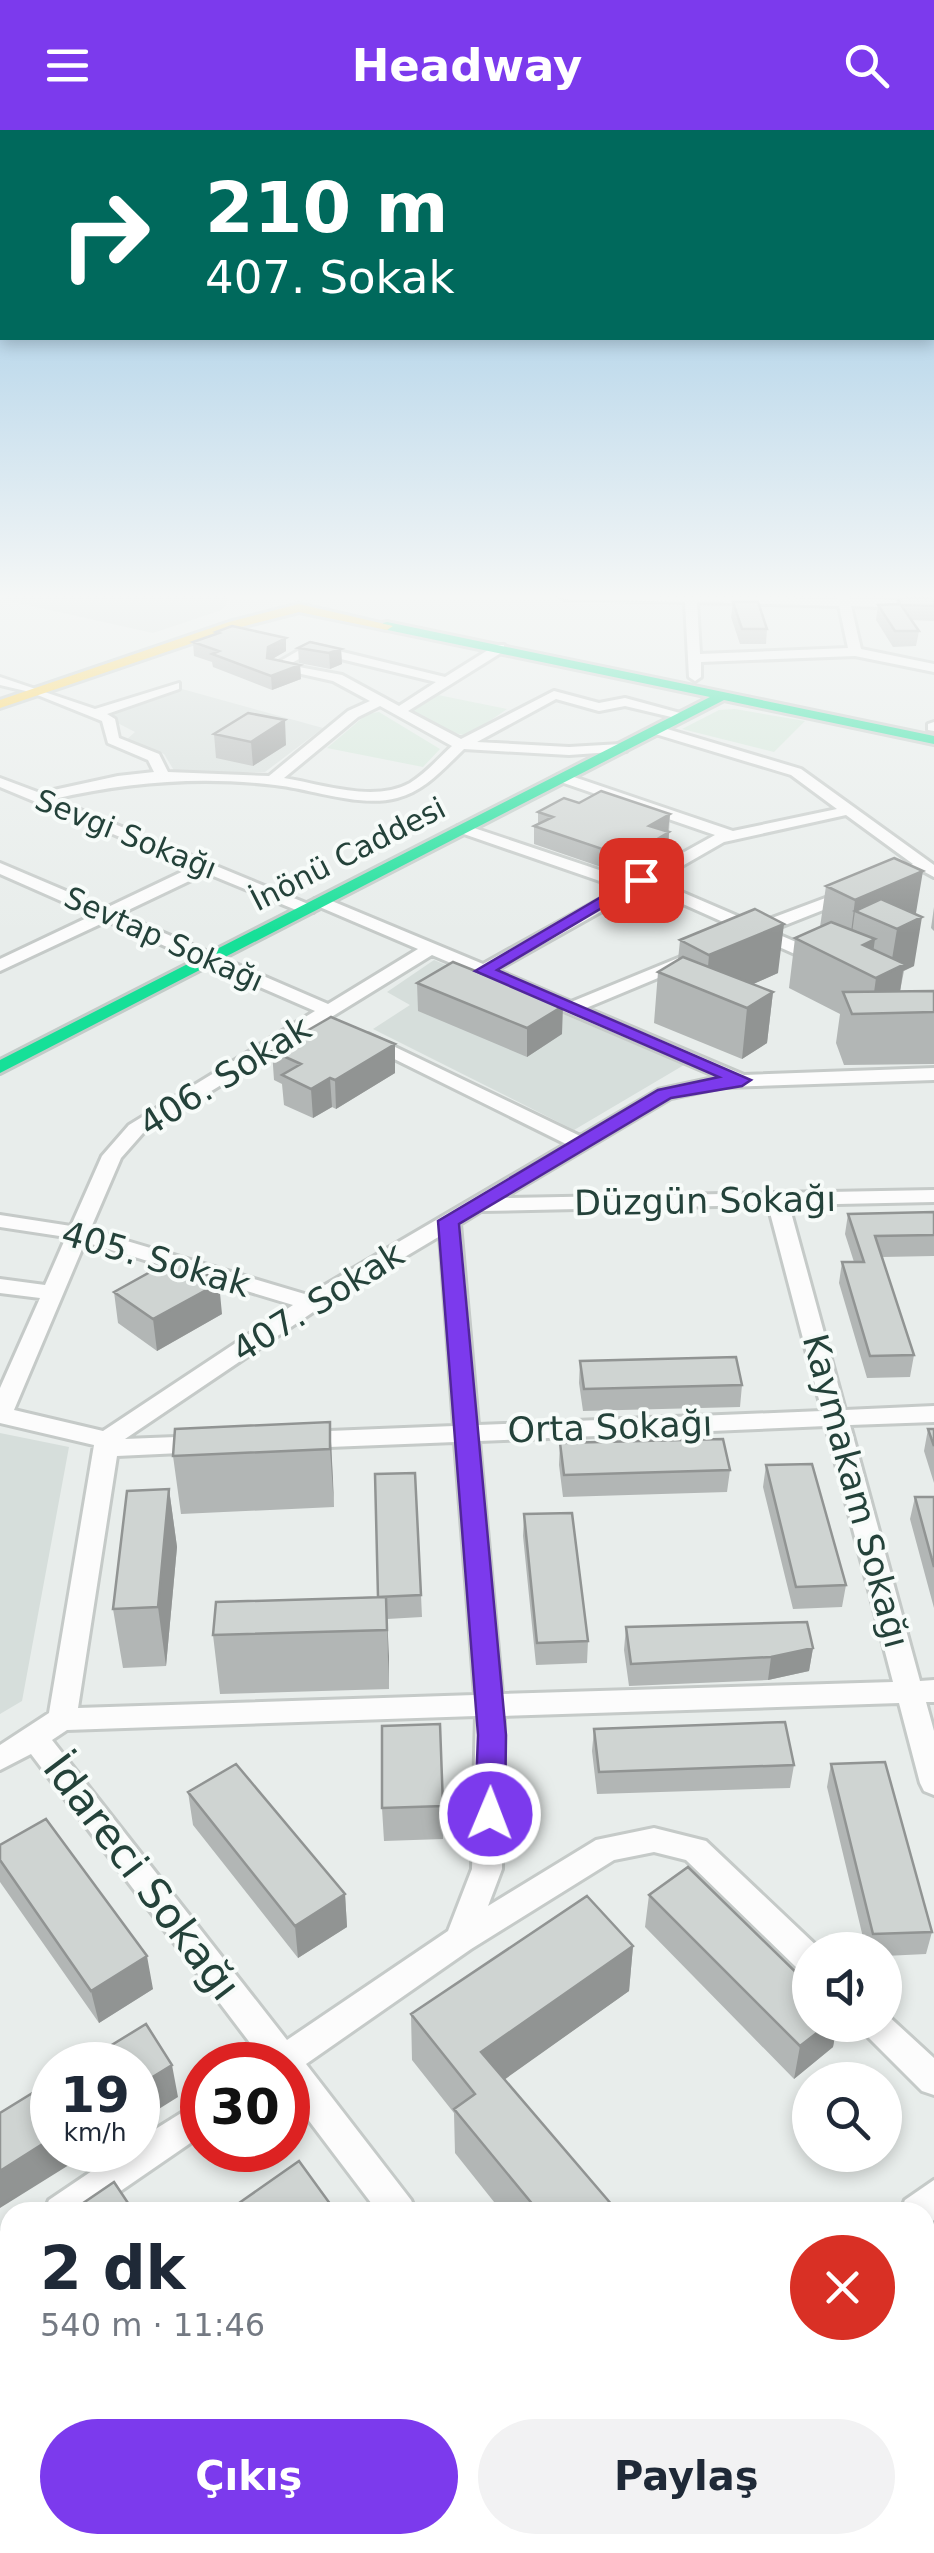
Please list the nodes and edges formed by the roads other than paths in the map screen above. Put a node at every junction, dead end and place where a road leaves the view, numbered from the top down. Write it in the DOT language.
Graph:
graph roads {
  1 [pos="78,708"];
  2 [pos="111,708"];
  3 [pos="366,708"];
  4 [pos="390,708"];
  5 [pos="404,708"];
  6 [pos="530,708"];
  7 [pos="650,708"];
  8 [pos="699,708"];
  9 [pos="785,708"];
  10 [pos="858,708"];
  11 [pos="398,712"];
  12 [pos="94,714"];
  13 [pos="684,716"];
  14 [pos="934,727"];
  15 [pos="657,730"];
  16 [pos="934,740"];
  17 [pos="461,745"];
  18 [pos="621,748"];
  19 [pos="163,776"];
  20 [pos="563,778"];
  21 [pos="272,780"];
  22 [pos="0,782"];
  23 [pos="39,798"];
  24 [pos="850,810"];
  25 [pos="463,829"];
  26 [pos="730,835"];
  27 [pos="205,867"];
  28 [pos="0,868"];
  29 [pos="930,868"];
  30 [pos="24,878"];
  31 [pos="635,883"];
  32 [pos="0,889"];
  33 [pos="314,906"];
  34 [pos="107,914"];
  35 [pos="747,934"];
  36 [pos="431,948"];
  37 [pos="705,952"];
  38 [pos="210,959"];
  39 [pos="0,966"];
  40 [pos="845,970"];
  41 [pos="484,971"];
  42 [pos="571,1008"];
  43 [pos="336,1021"];
  44 [pos="0,1067"];
  45 [pos="934,1074"];
  46 [pos="742,1080"];
  47 [pos="580,1143"];
  48 [pos="934,1196"];
  49 [pos="777,1199"];
  50 [pos="476,1205"];
  51 [pos="0,1220"];
  52 [pos="449,1221"];
  53 [pos="78,1233"];
  54 [pos="0,1286"];
  55 [pos="53,1292"];
  56 [pos="311,1303"];
  57 [pos="934,1414"];
  58 [pos="0,1415"];
  59 [pos="836,1418"];
  60 [pos="467,1433"];
  61 [pos="276,1441"];
  62 [pos="106,1444"];
  63 [pos="220,1444"];
  64 [pos="922,1691"];
  65 [pos="489,1705"];
  66 [pos="62,1719"];
  67 [pos="34,1737"];
  68 [pos="0,1759"];
  69 [pos="934,1783"];
  70 [pos="460,1940"];
  71 [pos="792,1943"];
  72 [pos="266,2042"];
  73 [pos="895,2042"];
  74 [pos="310,2046"];
  75 [pos="934,2080"];
  76 [pos="310,2099"];
  77 [pos="180,2131"];
  78 [pos="76,2202"];
  79 [pos="391,2202"];
  1 -- 12 [label="street"];
  2 -- 12 [label="street"];
  3 -- 21 [label="street"];
  4 -- 11 [label="street"];
  5 -- 11 [label="street"];
  6 -- 17 [label="street"];
  7 -- 13 [label="street"];
  8 -- 13 [label="main road, İnönü Caddesi"];
  9 -- 16 [label="main road"];
  10 -- 14 [label="main road"];
  11 -- 17 [label="street"];
  12 -- 19 [label="street"];
  13 -- 15 [label="main road, İnönü Caddesi"];
  15 -- 18 [label="main road, İnönü Caddesi"];
  15 -- 24 [label="street"];
  17 -- 18 [label="street"];
  17 -- 21 [label="street"];
  18 -- 20 [label="main road, İnönü Caddesi"];
  19 -- 21 [label="street"];
  19 -- 23 [label="street"];
  20 -- 25 [label="main road, İnönü Caddesi"];
  20 -- 26 [label="street"];
  22 -- 23 [label="street, Sevgi Sokağı"];
  23 -- 27 [label="street, Sevgi Sokağı"];
  24 -- 26 [label="street"];
  24 -- 29 [label="street"];
  25 -- 31 [label="street"];
  25 -- 33 [label="main road, İnönü Caddesi"];
  26 -- 31 [label="street"];
  27 -- 33 [label="street, Sevgi Sokağı"];
  27 -- 34 [label="street"];
  28 -- 30 [label="street, Sevtap Sokağı"];
  29 -- 35 [label="street"];
  30 -- 32 [label="street"];
  30 -- 34 [label="street, Sevtap Sokağı"];
  31 -- 35 [label="street"];
  31 -- 41 [label="street"];
  33 -- 36 [label="street, Sevgi Sokağı"];
  33 -- 38 [label="main road, İnönü Caddesi"];
  34 -- 38 [label="street, Sevtap Sokağı"];
  34 -- 39 [label="street"];
  35 -- 40 [label="street"];
  36 -- 41 [label="street, Sevgi Sokağı"];
  36 -- 43 [label="street, 406. Sokak"];
  37 -- 42 [label="street"];
  38 -- 43 [label="street, Sevtap Sokağı"];
  38 -- 44 [label="main road, İnönü Caddesi"];
  41 -- 42 [label="street, Sevgi Sokağı"];
  42 -- 46 [label="street, Sevgi Sokağı"];
  43 -- 47 [label="street, Sevtap Sokağı"];
  43 -- 53 [label="street, 406. Sokak"];
  45 -- 46 [label="street, 407. Sokak"];
  46 -- 47 [label="street, 407. Sokak"];
  47 -- 50 [label="street, 407. Sokak"];
  48 -- 49 [label="street, Düzgün Sokağı"];
  49 -- 50 [label="street, Düzgün Sokağı"];
  49 -- 59 [label="street, Kaymakam Sokağı"];
  50 -- 52 [label="street, 407. Sokak"];
  51 -- 53 [label="street, 405. Sokak"];
  52 -- 56 [label="street, 407. Sokak"];
  52 -- 60 [label="street"];
  53 -- 55 [label="street, 406. Sokak"];
  53 -- 56 [label="street, 405. Sokak"];
  54 -- 55 [label="street"];
  55 -- 58 [label="street, 406. Sokak"];
  56 -- 62 [label="street, 407. Sokak"];
  57 -- 59 [label="street, Orta Sokağı"];
  58 -- 62 [label="street"];
  59 -- 60 [label="street, Orta Sokağı"];
  59 -- 64 [label="street, Kaymakam Sokağı"];
  60 -- 61 [label="street, Orta Sokağı"];
  60 -- 65 [label="street"];
  62 -- 63 [label="street"];
  62 -- 66 [label="street, İdareci Sokağı"];
  64 -- 65 [label="street"];
  64 -- 69 [label="street, Kaymakam Sokağı"];
  65 -- 66 [label="street"];
  65 -- 70 [label="street"];
  66 -- 67 [label="street"];
  67 -- 68 [label="street"];
  67 -- 72 [label="street, İdareci Sokağı"];
  70 -- 71 [label="street"];
  70 -- 74 [label="street"];
  73 -- 75 [label="street"];
  76 -- 79 [label="street, İdareci Sokağı"];
  77 -- 78 [label="street"];
}
